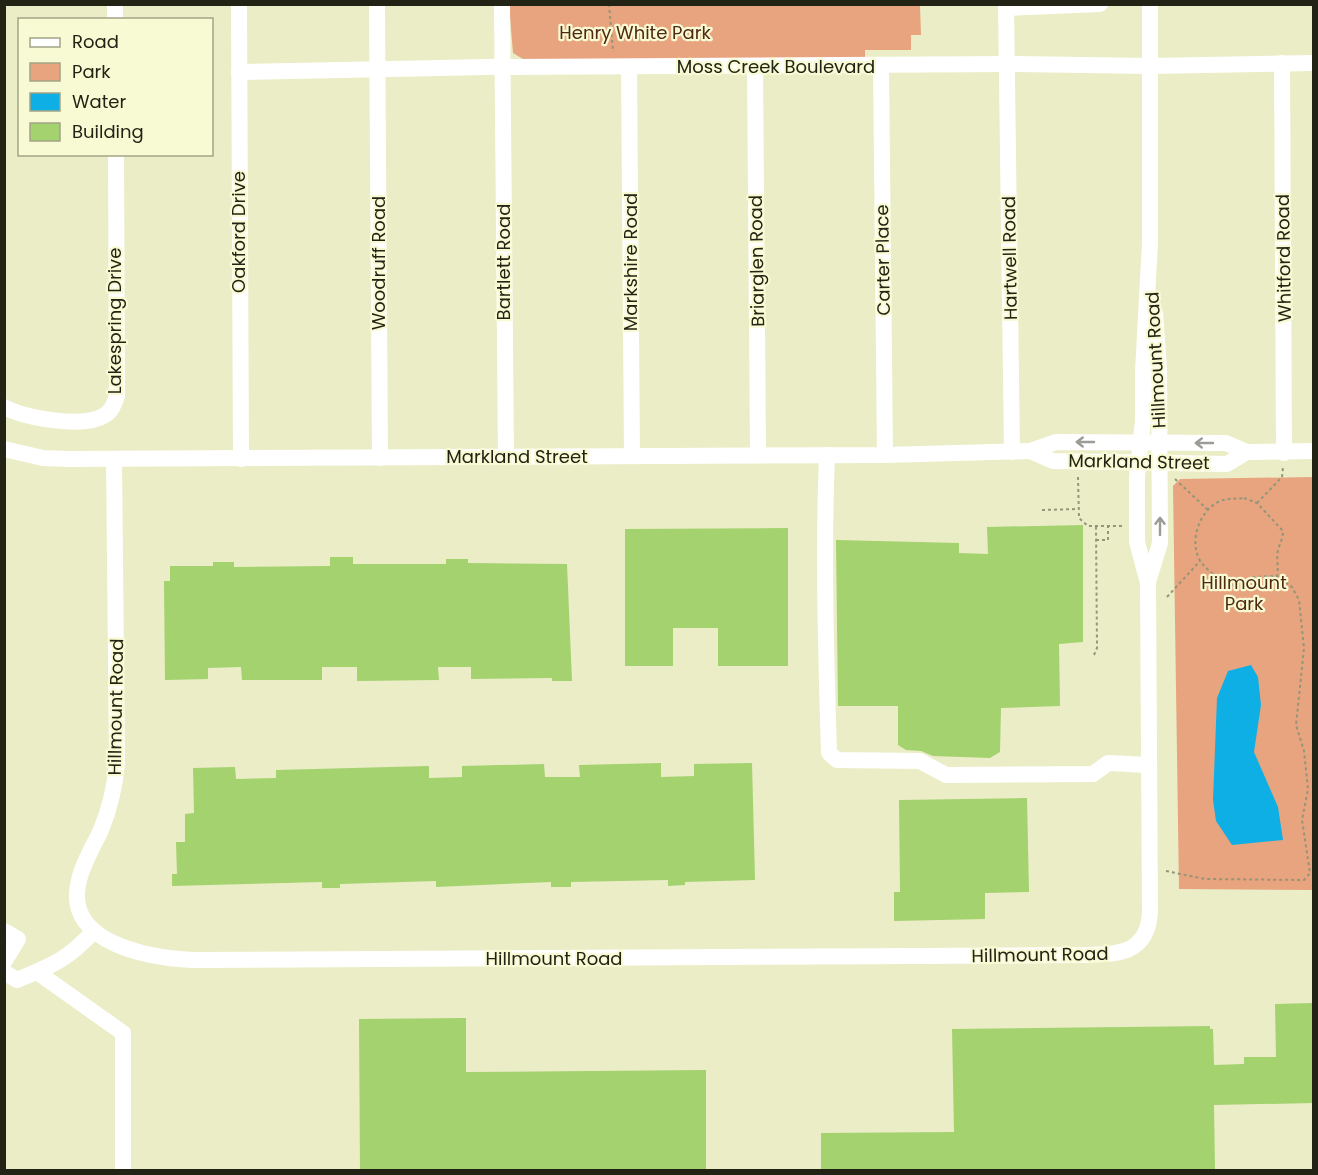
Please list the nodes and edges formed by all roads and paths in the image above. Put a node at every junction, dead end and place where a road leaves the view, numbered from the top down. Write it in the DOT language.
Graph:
graph roads {
  1 [pos="239,4"];
  2 [pos="376,4"];
  3 [pos="502,4"];
  4 [pos="609,4"];
  5 [pos="1100,4"];
  6 [pos="1150,4"];
  7 [pos="1007,6"];
  8 [pos="614,61"];
  9 [pos="1282,63"];
  10 [pos="1314,63"];
  11 [pos="1008,64"];
  12 [pos="755,66"];
  13 [pos="881,66"];
  14 [pos="1150,66"];
  15 [pos="503,67"];
  16 [pos="377,68"];
  17 [pos="629,68"];
  18 [pos="239,72"];
  19 [pos="116,156"];
  20 [pos="1150,243"];
  21 [pos="4,407"];
  22 [pos="1141,442"];
  23 [pos="1160,443"];
  24 [pos="4,449"];
  25 [pos="1030,451"];
  26 [pos="1314,451"];
  27 [pos="1011,452"];
  28 [pos="1247,452"];
  29 [pos="1284,453"];
  30 [pos="758,455"];
  31 [pos="827,455"];
  32 [pos="885,455"];
  33 [pos="632,456"];
  34 [pos="506,457"];
  35 [pos="380,458"];
  36 [pos="114,459"];
  37 [pos="241,459"];
  38 [pos="1138,463"];
  39 [pos="1160,463"];
  40 [pos="1078,477"];
  41 [pos="1174,477"];
  42 [pos="1257,503"];
  43 [pos="1079,509"];
  44 [pos="1042,510"];
  45 [pos="1208,510"];
  46 [pos="1096,526"];
  47 [pos="1108,526"];
  48 [pos="1129,526"];
  49 [pos="1096,540"];
  50 [pos="1200,560"];
  51 [pos="1277,576"];
  52 [pos="1148,583"];
  53 [pos="1167,597"];
  54 [pos="1094,655"];
  55 [pos="1149,765"];
  56 [pos="1166,871"];
  57 [pos="4,931"];
  58 [pos="94,931"];
  59 [pos="4,962"];
  60 [pos="37,972"];
  61 [pos="9,981"];
  62 [pos="123,1170"];
  1 -- 18 [label="street, Oakford Drive"];
  2 -- 16 [label="street, Woodruff Road"];
  3 -- 15 [label="street, Bartlett Road"];
  4 -- 8 [label="path"];
  5 -- 7 [label="street"];
  6 -- 14 [label="street, Hillmount Road"];
  7 -- 11 [label="street, Hartwell Road"];
  9 -- 10 [label="street, Moss Creek Boulevard"];
  9 -- 14 [label="street, Moss Creek Boulevard"];
  9 -- 29 [label="street, Whitford Road"];
  11 -- 13 [label="street, Moss Creek Boulevard"];
  11 -- 14 [label="street, Moss Creek Boulevard"];
  11 -- 27 [label="street, Hartwell Road"];
  12 -- 13 [label="street, Moss Creek Boulevard"];
  12 -- 17 [label="street, Moss Creek Boulevard"];
  12 -- 30 [label="street, Briarglen Road"];
  13 -- 32 [label="street, Carter Place"];
  14 -- 20 [label="street, Hillmount Road"];
  15 -- 16 [label="street, Moss Creek Boulevard"];
  15 -- 17 [label="street, Moss Creek Boulevard"];
  15 -- 34 [label="street, Bartlett Road"];
  16 -- 18 [label="street, Moss Creek Boulevard"];
  16 -- 35 [label="street, Woodruff Road"];
  17 -- 33 [label="street, Markshire Road"];
  18 -- 37 [label="street, Oakford Drive"];
  19 -- 21 [label="street, Lakespring Drive"];
  20 -- 22 [label="street, Hillmount Road"];
  20 -- 23 [label="street, Hillmount Road"];
  22 -- 23 [label="street, Markland Street"];
  22 -- 25 [label="street, Markland Street, one-way"];
  22 -- 38 [label="street, Hillmount Road"];
  28 -- 23 [label="street, Markland Street, one-way"];
  23 -- 39 [label="street, Hillmount Road"];
  24 -- 36 [label="street, Markland Street"];
  25 -- 27 [label="street, Markland Street"];
  25 -- 38 [label="street, Markland Street"];
  26 -- 29 [label="street, Markland Street"];
  27 -- 32 [label="street, Markland Street"];
  28 -- 29 [label="street, Markland Street"];
  28 -- 39 [label="street, Markland Street"];
  29 -- 42 [label="path"];
  30 -- 31 [label="street, Markland Street"];
  30 -- 33 [label="street, Markland Street"];
  31 -- 32 [label="street, Markland Street"];
  31 -- 55 [label="street"];
  33 -- 34 [label="street, Markland Street"];
  34 -- 35 [label="street, Markland Street"];
  35 -- 37 [label="street, Markland Street"];
  36 -- 37 [label="street, Markland Street"];
  36 -- 58 [label="street, Hillmount Road"];
  38 -- 39 [label="street, Markland Street"];
  38 -- 52 [label="street, Hillmount Road"];
  52 -- 39 [label="street, Hillmount Road, one-way"];
  40 -- 43 [label="path"];
  41 -- 45 [label="path"];
  42 -- 45 [label="path"];
  42 -- 51 [label="path"];
  43 -- 44 [label="path"];
  43 -- 46 [label="path"];
  45 -- 50 [label="path"];
  46 -- 47 [label="path"];
  46 -- 49 [label="path"];
  47 -- 48 [label="path"];
  47 -- 49 [label="path"];
  49 -- 54 [label="path"];
  50 -- 51 [label="path"];
  50 -- 53 [label="path"];
  51 -- 56 [label="path"];
  52 -- 55 [label="street, Hillmount Road"];
  55 -- 58 [label="street, Hillmount Road"];
  57 -- 59 [label="street"];
  58 -- 60 [label="street"];
  60 -- 61 [label="street"];
  60 -- 62 [label="street"];
}
